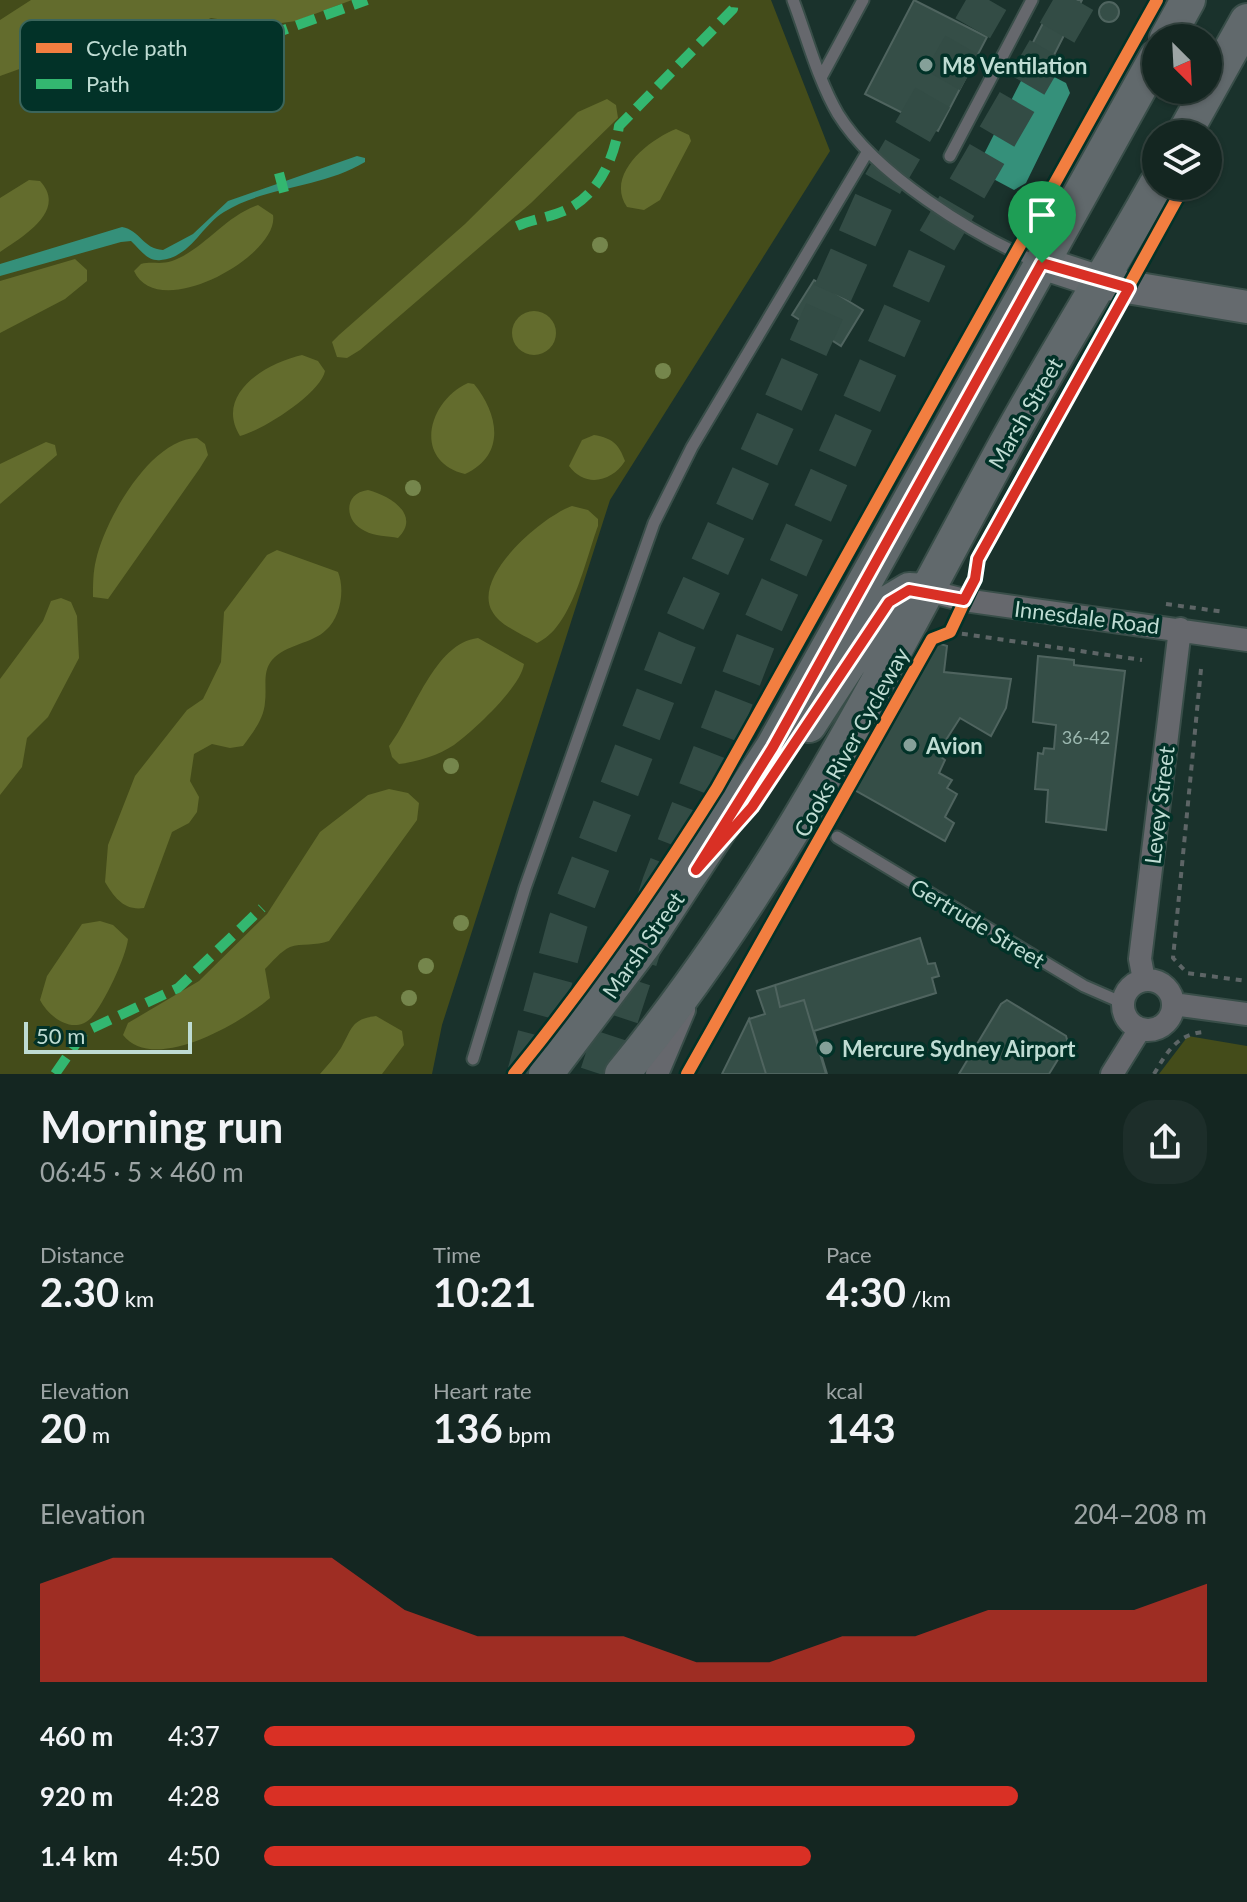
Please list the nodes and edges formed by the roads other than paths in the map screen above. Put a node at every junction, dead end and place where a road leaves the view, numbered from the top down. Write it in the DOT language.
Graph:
graph roads {
  1 [pos="793,0"];
  2 [pos="863,0"];
  3 [pos="1188,0"];
  4 [pos="1028,1"];
  5 [pos="1247,21"];
  6 [pos="1175,24"];
  7 [pos="822,76"];
  8 [pos="1142,83"];
  9 [pos="1192,120"];
  10 [pos="868,151"];
  11 [pos="950,156"];
  12 [pos="1148,200"];
  13 [pos="1042,263"];
  14 [pos="1103,283"];
  15 [pos="1247,307"];
  16 [pos="928,591"];
  17 [pos="1180,629"];
  18 [pos="1247,640"];
  19 [pos="837,837"];
  20 [pos="696,870"];
  21 [pos="700,972"];
  22 [pos="1144,980"];
  23 [pos="1123,1003"];
  24 [pos="1173,1004"];
  25 [pos="1247,1014"];
  26 [pos="1140,1029"];
  27 [pos="473,1059"];
  28 [pos="546,1074"];
  29 [pos="622,1074"];
  30 [pos="657,1074"];
  31 [pos="1112,1074"];
  1 -- 7 [label="lane"];
  2 -- 7 [label="lane"];
  3 -- 6 [label="main road"];
  4 -- 11 [label="lane"];
  5 -- 9 [label="main road"];
  7 -- 10 [label="lane"];
  8 -- 13 [label="main road, Marsh Street"];
  10 -- 13 [label="lane"];
  10 -- 27 [label="lane"];
  12 -- 14 [label="main road, Marsh Street"];
  13 -- 14 [label="main road"];
  13 -- 20 [label="main road, Marsh Street"];
  14 -- 15 [label="main road"];
  14 -- 16 [label="main road, Marsh Street"];
  16 -- 17 [label="street, Innesdale Road"];
  16 -- 20 [label="main road"];
  16 -- 21 [label="main road, Marsh Street"];
  17 -- 18 [label="street, Innesdale Road"];
  17 -- 22 [label="street, Levey Street"];
  19 -- 23 [label="lane, Gertrude Street"];
  20 -- 28 [label="main road, Marsh Street"];
  21 -- 29 [label="main road, Marsh Street"];
  21 -- 30 [label="street, Marsh Street"];
  22 -- 23 [label="street"];
  22 -- 24 [label="street"];
  23 -- 26 [label="street"];
  24 -- 25 [label="street"];
  24 -- 26 [label="street"];
  26 -- 31 [label="street"];
}
